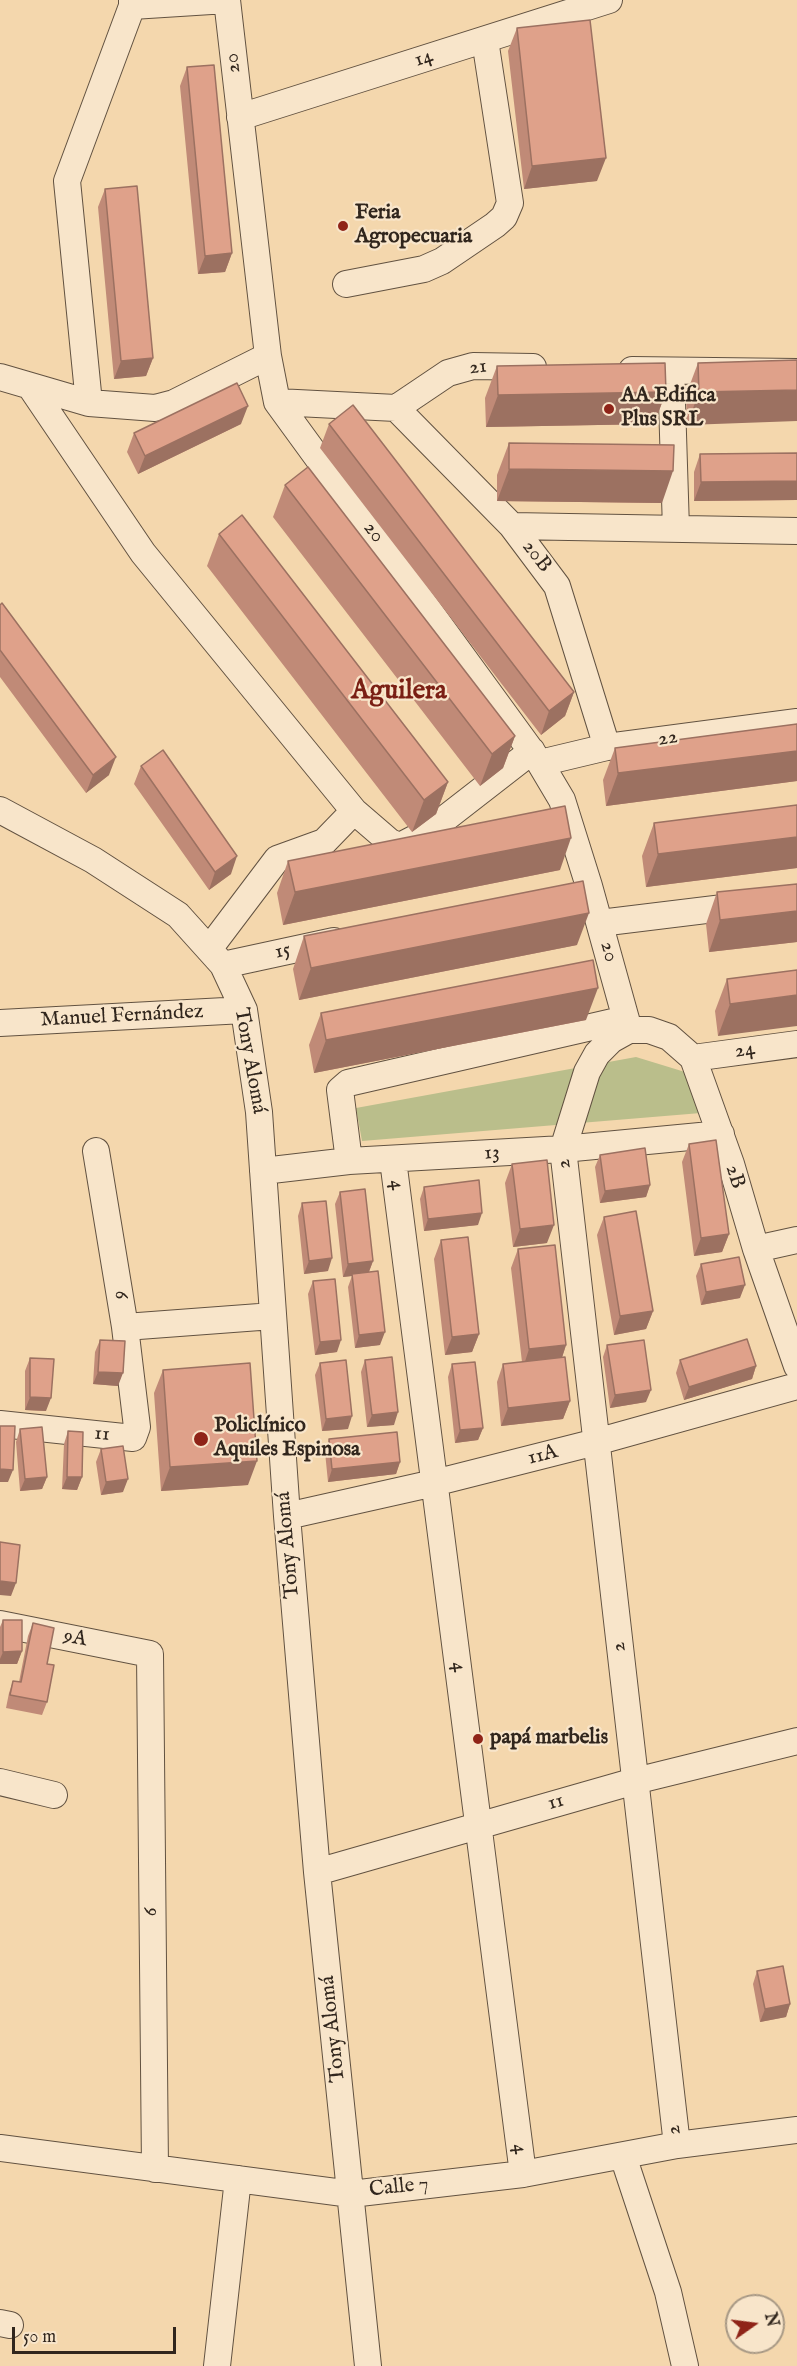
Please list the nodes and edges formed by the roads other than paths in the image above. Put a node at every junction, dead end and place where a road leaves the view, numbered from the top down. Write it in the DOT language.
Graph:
graph roads {
  1 [pos="227,0"];
  2 [pos="603,1"];
  3 [pos="132,3"];
  4 [pos="485,40"];
  5 [pos="240,117"];
  6 [pos="346,284"];
  7 [pos="268,356"];
  8 [pos="554,368"];
  9 [pos="613,369"];
  10 [pos="671,371"];
  11 [pos="797,372"];
  12 [pos="0,377"];
  13 [pos="30,386"];
  14 [pos="277,402"];
  15 [pos="89,403"];
  16 [pos="396,408"];
  17 [pos="512,526"];
  18 [pos="675,529"];
  19 [pos="797,531"];
  20 [pos="797,722"];
  21 [pos="607,747"];
  22 [pos="536,757"];
  23 [pos="0,810"];
  24 [pos="354,811"];
  25 [pos="797,900"];
  26 [pos="600,923"];
  27 [pos="360,935"];
  28 [pos="216,957"];
  29 [pos="244,1010"];
  30 [pos="0,1023"];
  31 [pos="628,1025"];
  32 [pos="797,1044"];
  33 [pos="693,1058"];
  34 [pos="721,1134"];
  35 [pos="563,1149"];
  36 [pos="96,1151"];
  37 [pos="393,1160"];
  38 [pos="348,1161"];
  39 [pos="263,1171"];
  40 [pos="797,1240"];
  41 [pos="756,1249"];
  42 [pos="273,1316"];
  43 [pos="125,1327"];
  44 [pos="797,1366"];
  45 [pos="797,1386"];
  46 [pos="0,1424"];
  47 [pos="133,1438"];
  48 [pos="596,1442"];
  49 [pos="434,1483"];
  50 [pos="286,1516"];
  51 [pos="0,1624"];
  52 [pos="150,1654"];
  53 [pos="797,1741"];
  54 [pos="635,1781"];
  55 [pos="0,1782"];
  56 [pos="54,1795"];
  57 [pos="478,1826"];
  58 [pos="317,1872"];
  59 [pos="797,2130"];
  60 [pos="677,2145"];
  61 [pos="0,2148"];
  62 [pos="623,2156"];
  63 [pos="155,2169"];
  64 [pos="523,2175"];
  65 [pos="238,2180"];
  66 [pos="351,2194"];
  67 [pos="218,2366"];
  68 [pos="368,2366"];
  69 [pos="686,2366"];
  1 -- 3 [label="street"];
  1 -- 5 [label="street, 20"];
  2 -- 4 [label="street, 14"];
  3 -- 15 [label="street"];
  4 -- 5 [label="street, 14"];
  4 -- 6 [label="street"];
  5 -- 7 [label="street, 20"];
  7 -- 14 [label="street, 20"];
  7 -- 15 [label="street"];
  8 -- 16 [label="street, 21"];
  9 -- 10 [label="street"];
  10 -- 11 [label="street"];
  10 -- 18 [label="street"];
  12 -- 13 [label="street"];
  13 -- 15 [label="street"];
  13 -- 24 [label="street"];
  14 -- 16 [label="street"];
  14 -- 22 [label="street, 20"];
  16 -- 17 [label="street, 20B"];
  17 -- 18 [label="street"];
  17 -- 21 [label="street, 20B"];
  18 -- 19 [label="street"];
  20 -- 21 [label="street, 22"];
  21 -- 22 [label="street, 22"];
  22 -- 24 [label="street"];
  22 -- 26 [label="street, 20"];
  23 -- 28 [label="street, Tony Alomá"];
  24 -- 28 [label="street"];
  25 -- 26 [label="street"];
  26 -- 31 [label="street, 20"];
  27 -- 28 [label="street, 15"];
  28 -- 29 [label="street, Tony Alomá"];
  29 -- 30 [label="street, Manuel Fernández"];
  29 -- 39 [label="street, Tony Alomá"];
  31 -- 33 [label="street, 2B"];
  31 -- 35 [label="street"];
  31 -- 38 [label="street, 2B"];
  32 -- 33 [label="street, 24"];
  33 -- 34 [label="street, 2B"];
  34 -- 35 [label="street, 13"];
  34 -- 41 [label="street, 2B"];
  35 -- 37 [label="street, 13"];
  35 -- 48 [label="street, 2"];
  36 -- 43 [label="street, 6"];
  37 -- 38 [label="street, 13"];
  37 -- 49 [label="street, 4"];
  38 -- 39 [label="street, 13"];
  39 -- 42 [label="street, Tony Alomá"];
  40 -- 41 [label="street"];
  41 -- 44 [label="street, 2B"];
  42 -- 43 [label="street"];
  42 -- 50 [label="street, Tony Alomá"];
  43 -- 47 [label="street, 6"];
  45 -- 48 [label="street, 11A"];
  46 -- 47 [label="street, 11"];
  48 -- 49 [label="street, 11A"];
  48 -- 54 [label="street, 2"];
  49 -- 50 [label="street, 11A"];
  49 -- 57 [label="street, 4"];
  50 -- 58 [label="street, Tony Alomá"];
  51 -- 52 [label="street, 9A"];
  52 -- 63 [label="street, 6"];
  53 -- 54 [label="street, 11"];
  54 -- 57 [label="street, 11"];
  54 -- 60 [label="street, 2"];
  55 -- 56 [label="street"];
  57 -- 58 [label="street, 11"];
  57 -- 64 [label="street, 4"];
  58 -- 66 [label="street, Tony Alomá"];
  59 -- 60 [label="street, Calle 7"];
  60 -- 62 [label="street, Calle 7"];
  61 -- 63 [label="street, Calle 7"];
  62 -- 64 [label="street, Calle 7"];
  62 -- 69 [label="street"];
  63 -- 65 [label="street, Calle 7"];
  64 -- 66 [label="street, Calle 7"];
  65 -- 66 [label="street, Calle 7"];
  65 -- 67 [label="street"];
  66 -- 68 [label="street, Tony Alomá"];
}
